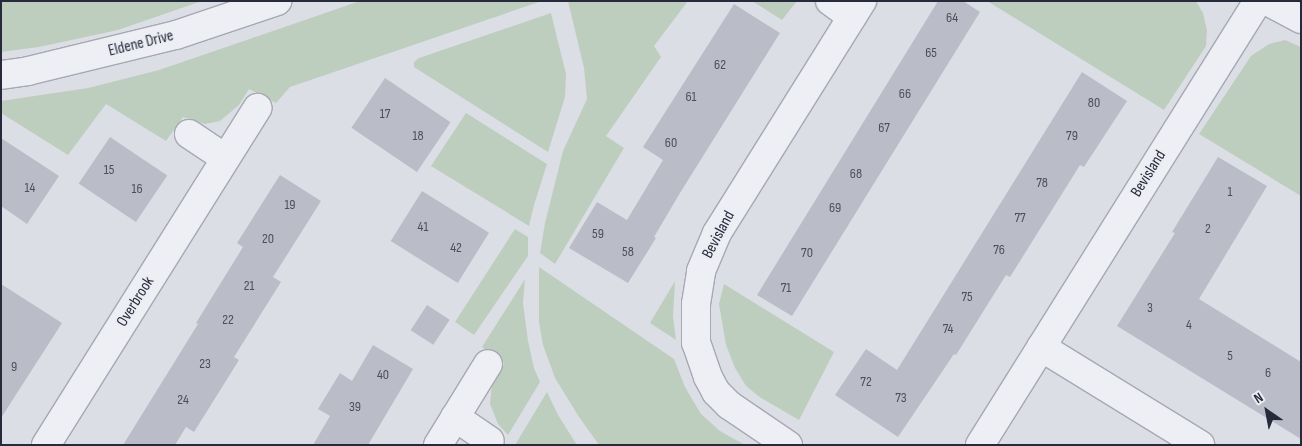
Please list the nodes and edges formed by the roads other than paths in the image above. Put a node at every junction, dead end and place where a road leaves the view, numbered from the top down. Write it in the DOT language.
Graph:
graph roads {
  1 [pos="277,1"];
  2 [pos="830,1"];
  3 [pos="1258,1"];
  4 [pos="1267,1"];
  5 [pos="857,9"];
  6 [pos="1301,19"];
  7 [pos="1,75"];
  8 [pos="257,108"];
  9 [pos="189,134"];
  10 [pos="225,158"];
  11 [pos="1041,347"];
  12 [pos="488,364"];
  13 [pos="455,417"];
  14 [pos="490,440"];
  15 [pos="46,445"];
  16 [pos="438,445"];
  17 [pos="788,445"];
  18 [pos="980,445"];
  19 [pos="1200,445"];
  1 -- 7 [label="street, Eldene Drive"];
  2 -- 5 [label="street, Bevisland"];
  3 -- 11 [label="street, Bevisland"];
  4 -- 6 [label="street"];
  5 -- 17 [label="street, Bevisland"];
  8 -- 10 [label="street, Overbrook"];
  9 -- 10 [label="street"];
  10 -- 15 [label="street, Overbrook"];
  11 -- 18 [label="street, Bevisland"];
  11 -- 19 [label="street"];
  12 -- 13 [label="street"];
  13 -- 14 [label="street"];
  13 -- 16 [label="street"];
}
